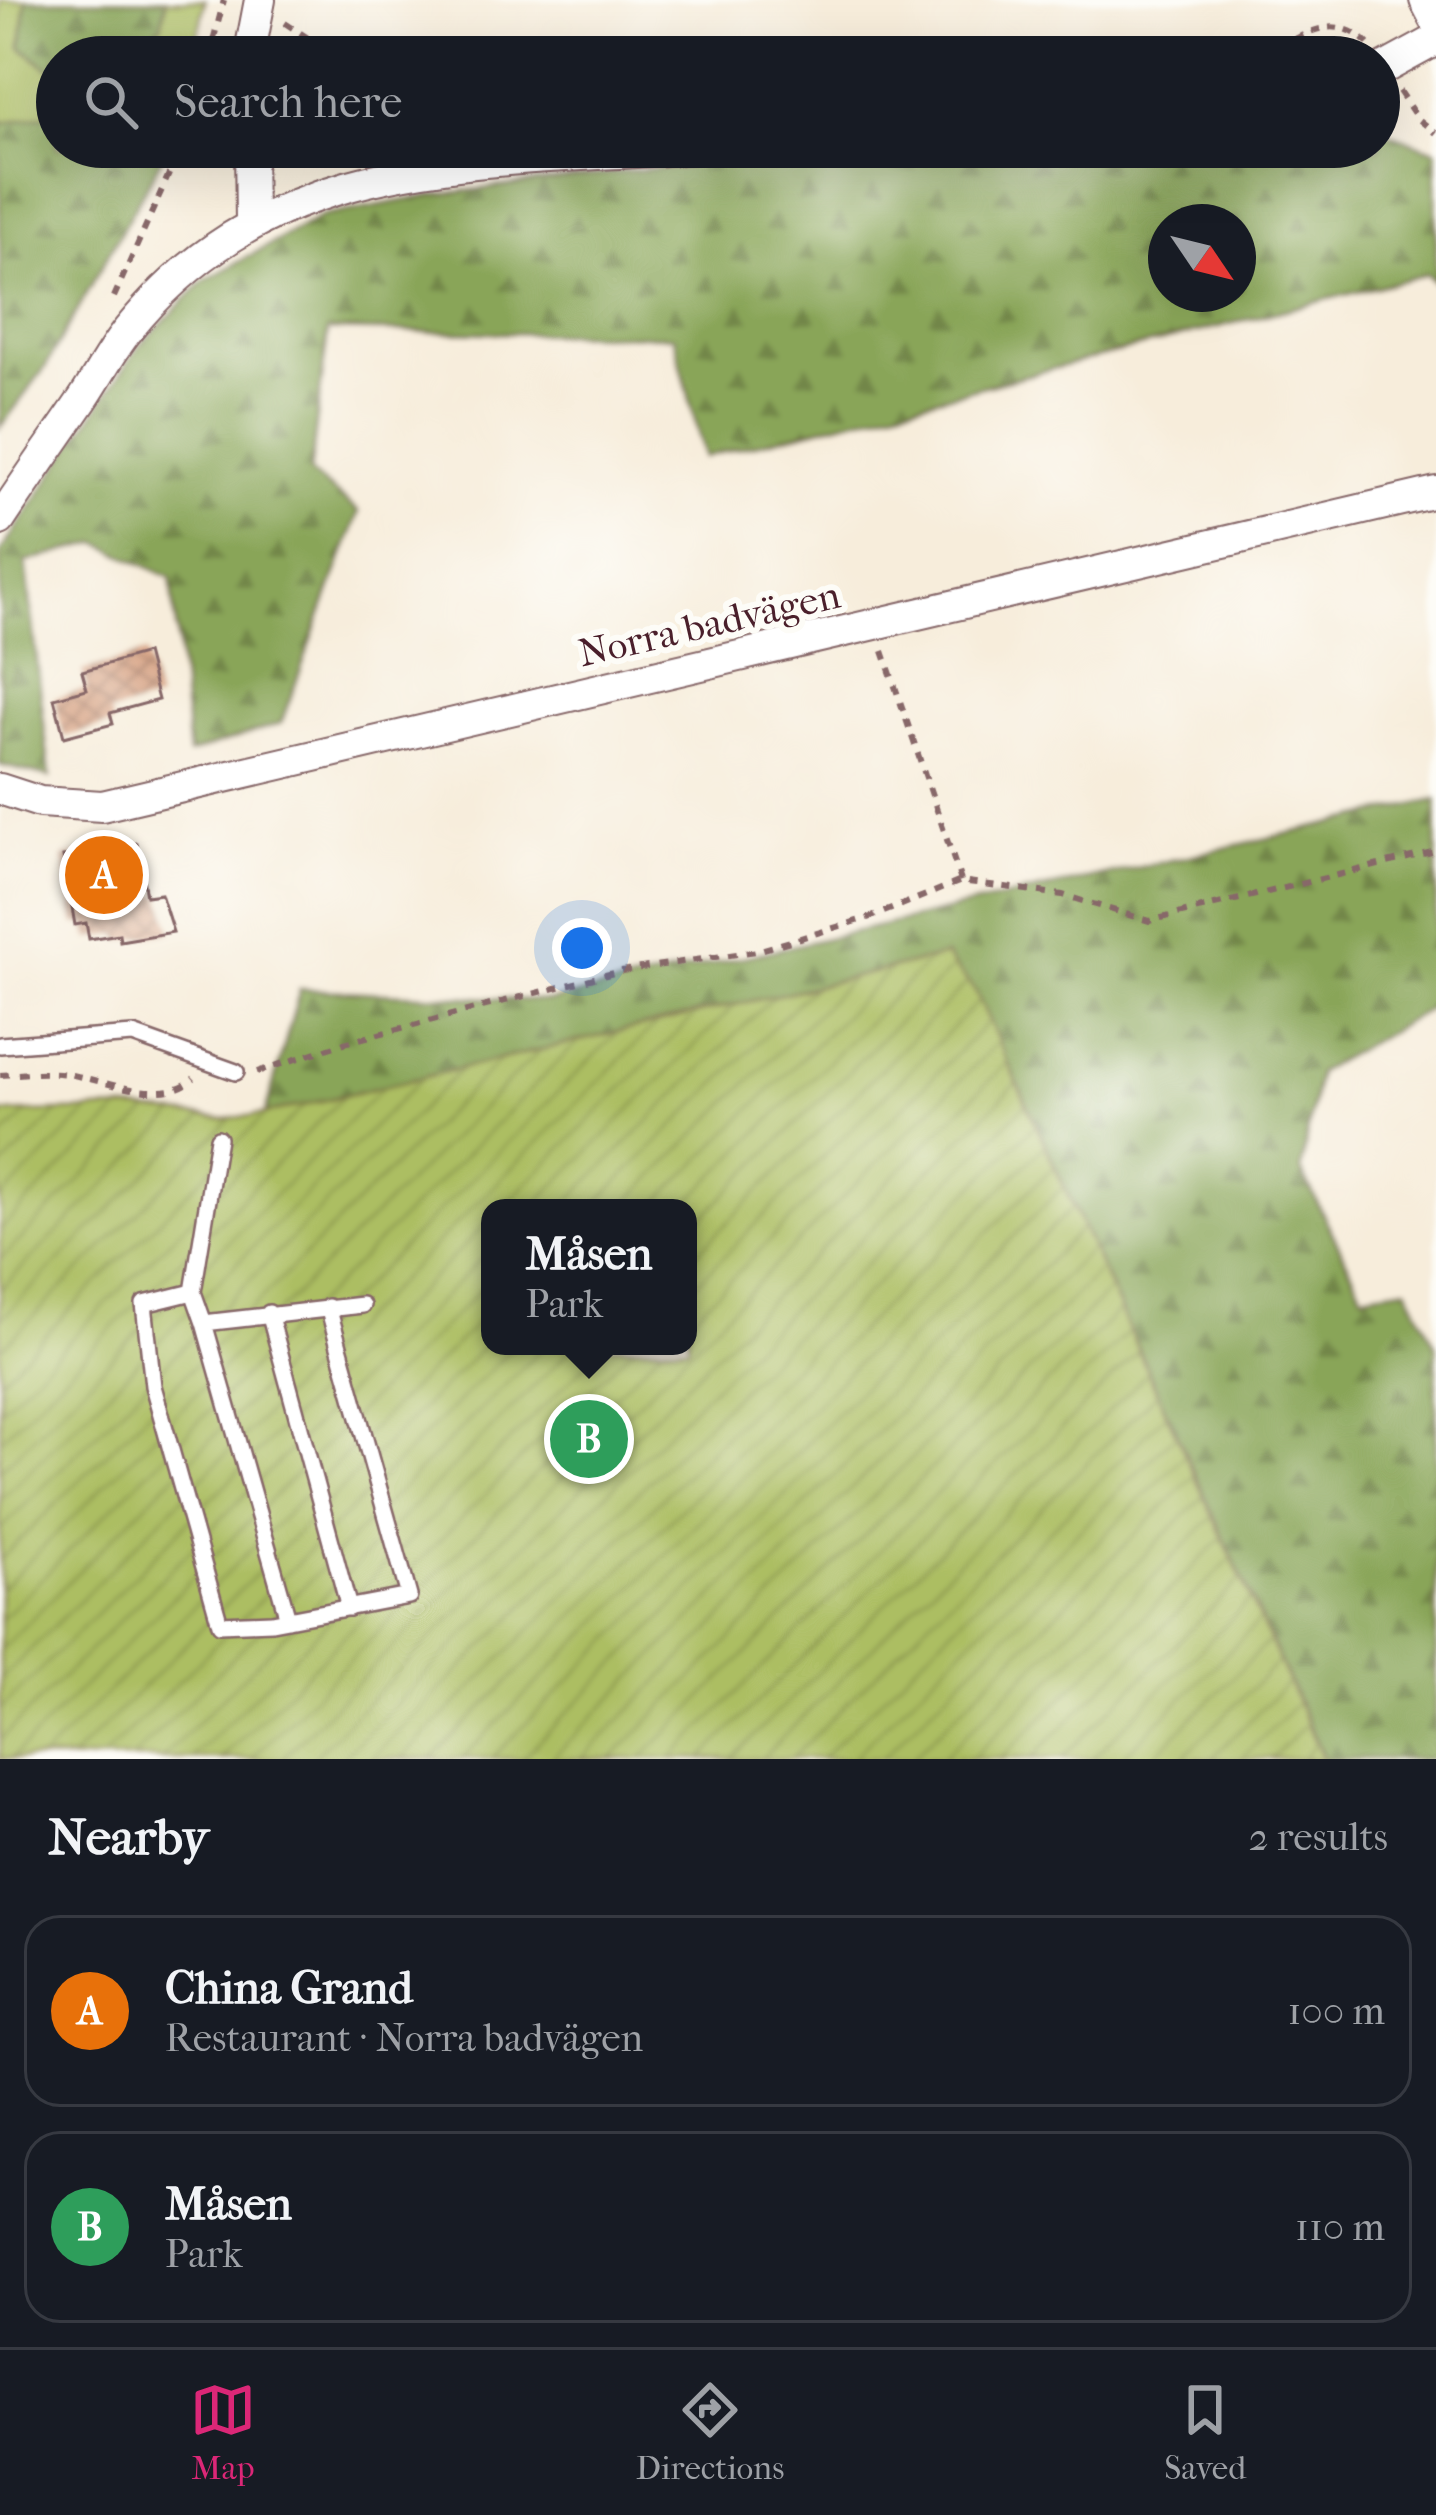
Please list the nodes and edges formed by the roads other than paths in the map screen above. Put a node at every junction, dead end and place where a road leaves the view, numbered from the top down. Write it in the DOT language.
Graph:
graph roads {
  1 [pos="260,0"];
  2 [pos="1425,0"];
  3 [pos="1436,21"];
  4 [pos="253,36"];
  5 [pos="1436,40"];
  6 [pos="1400,57"];
  7 [pos="250,168"];
  8 [pos="465,168"];
  9 [pos="250,221"];
  10 [pos="1436,492"];
  11 [pos="0,520"];
  12 [pos="0,788"];
  13 [pos="0,1045"];
  14 [pos="236,1072"];
  15 [pos="218,1138"];
  16 [pos="193,1292"];
  17 [pos="362,1305"];
  18 [pos="328,1307"];
  19 [pos="269,1313"];
  20 [pos="204,1323"];
  21 [pos="349,1607"];
  22 [pos="288,1619"];
  1 -- 4 [label="street"];
  2 -- 3 [label="street"];
  5 -- 6 [label="street"];
  7 -- 9 [label="street"];
  8 -- 9 [label="street"];
  9 -- 11 [label="street"];
  10 -- 12 [label="street, Norra badvägen"];
  13 -- 14 [label="lane"];
  15 -- 16 [label="lane"];
  16 -- 20 [label="lane"];
  16 -- 22 [label="lane"];
  17 -- 18 [label="lane"];
  18 -- 19 [label="lane"];
  18 -- 21 [label="lane"];
  19 -- 20 [label="lane"];
  19 -- 21 [label="lane"];
  20 -- 22 [label="lane"];
  21 -- 22 [label="lane"];
}
